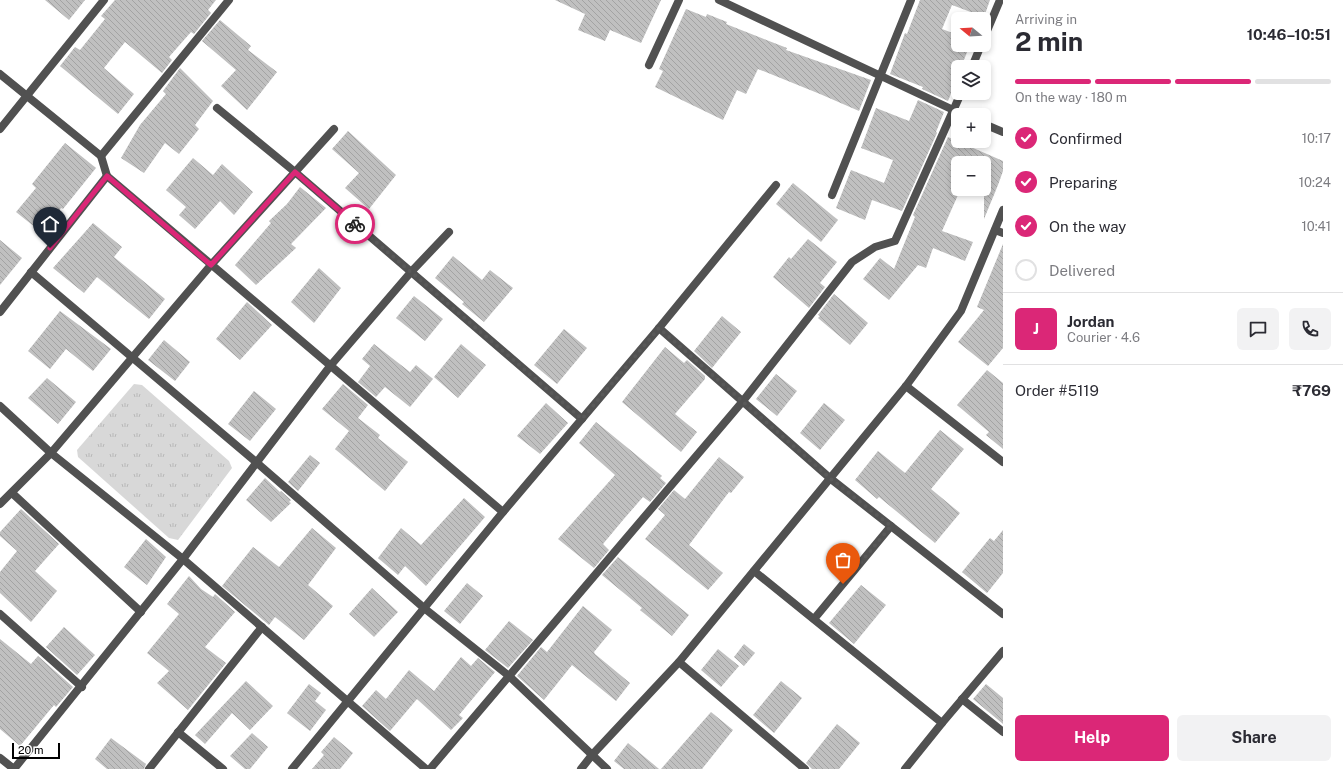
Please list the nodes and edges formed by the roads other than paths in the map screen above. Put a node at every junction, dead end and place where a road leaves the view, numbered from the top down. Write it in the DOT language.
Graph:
graph roads {
  1 [pos="104,0"];
  2 [pos="229,0"];
  3 [pos="679,0"];
  4 [pos="719,0"];
  5 [pos="911,0"];
  6 [pos="1000,0"];
  7 [pos="991,21"];
  8 [pos="649,65"];
  9 [pos="0,74"];
  10 [pos="881,75"];
  11 [pos="26,97"];
  12 [pos="216,108"];
  13 [pos="951,110"];
  14 [pos="951,118"];
  15 [pos="991,127"];
  16 [pos="0,129"];
  17 [pos="334,129"];
  18 [pos="1003,132"];
  19 [pos="101,156"];
  20 [pos="295,172"];
  21 [pos="107,176"];
  22 [pos="776,185"];
  23 [pos="832,196"];
  24 [pos="1003,210"];
  25 [pos="995,230"];
  26 [pos="449,232"];
  27 [pos="1003,234"];
  28 [pos="211,265"];
  29 [pos="31,272"];
  30 [pos="411,272"];
  31 [pos="0,312"];
  32 [pos="659,328"];
  33 [pos="132,359"];
  34 [pos="331,365"];
  35 [pos="906,386"];
  36 [pos="743,400"];
  37 [pos="0,406"];
  38 [pos="582,419"];
  39 [pos="51,453"];
  40 [pos="256,462"];
  41 [pos="1003,462"];
  42 [pos="831,479"];
  43 [pos="12,493"];
  44 [pos="0,504"];
  45 [pos="503,512"];
  46 [pos="891,526"];
  47 [pos="183,559"];
  48 [pos="754,571"];
  49 [pos="424,608"];
  50 [pos="141,612"];
  51 [pos="0,614"];
  52 [pos="1003,614"];
  53 [pos="814,619"];
  54 [pos="262,627"];
  55 [pos="1003,651"];
  56 [pos="679,662"];
  57 [pos="510,676"];
  58 [pos="82,687"];
  59 [pos="962,699"];
  60 [pos="348,701"];
  61 [pos="942,723"];
  62 [pos="178,732"];
  63 [pos="1003,732"];
  64 [pos="592,755"];
  65 [pos="0,758"];
  66 [pos="14,769"];
  67 [pos="149,769"];
  68 [pos="223,769"];
  69 [pos="292,769"];
  70 [pos="426,769"];
  71 [pos="430,769"];
  72 [pos="581,769"];
  73 [pos="607,769"];
  74 [pos="805,769"];
  75 [pos="904,769"];
  1 -- 11 [label="street"];
  2 -- 19 [label="street"];
  3 -- 8 [label="street"];
  4 -- 10 [label="street"];
  5 -- 10 [label="street"];
  6 -- 7 [label="street"];
  9 -- 11 [label="street"];
  10 -- 13 [label="street"];
  10 -- 23 [label="street"];
  11 -- 16 [label="street"];
  11 -- 19 [label="street"];
  12 -- 20 [label="street"];
  14 -- 36 [label="street"];
  15 -- 18 [label="street"];
  17 -- 20 [label="street"];
  19 -- 21 [label="street"];
  20 -- 28 [label="street"];
  20 -- 30 [label="street"];
  21 -- 28 [label="street"];
  21 -- 29 [label="street"];
  22 -- 32 [label="street"];
  24 -- 25 [label="street"];
  25 -- 27 [label="street"];
  25 -- 35 [label="street"];
  26 -- 30 [label="street"];
  28 -- 33 [label="street"];
  28 -- 34 [label="street"];
  29 -- 31 [label="street"];
  29 -- 33 [label="street"];
  30 -- 34 [label="street"];
  30 -- 38 [label="street"];
  32 -- 36 [label="street"];
  32 -- 38 [label="street"];
  33 -- 39 [label="street"];
  33 -- 40 [label="street"];
  34 -- 40 [label="street"];
  34 -- 45 [label="street"];
  35 -- 41 [label="street"];
  35 -- 42 [label="street"];
  36 -- 42 [label="street"];
  36 -- 57 [label="street"];
  37 -- 39 [label="street"];
  38 -- 45 [label="street"];
  39 -- 43 [label="street"];
  39 -- 47 [label="street"];
  40 -- 47 [label="street"];
  40 -- 49 [label="street"];
  42 -- 46 [label="street"];
  42 -- 48 [label="street"];
  43 -- 44 [label="street"];
  43 -- 50 [label="street"];
  45 -- 49 [label="street"];
  46 -- 52 [label="street"];
  46 -- 53 [label="street"];
  47 -- 50 [label="street"];
  47 -- 54 [label="street"];
  48 -- 53 [label="street"];
  48 -- 56 [label="street"];
  49 -- 57 [label="street"];
  49 -- 60 [label="street"];
  50 -- 58 [label="street"];
  51 -- 58 [label="street"];
  53 -- 61 [label="street"];
  54 -- 60 [label="street"];
  54 -- 62 [label="street"];
  55 -- 59 [label="street"];
  56 -- 64 [label="street"];
  56 -- 74 [label="street"];
  57 -- 64 [label="street"];
  57 -- 71 [label="street"];
  58 -- 66 [label="street"];
  59 -- 61 [label="street"];
  59 -- 63 [label="street"];
  60 -- 69 [label="street"];
  60 -- 70 [label="street"];
  61 -- 75 [label="street"];
  62 -- 67 [label="street"];
  62 -- 68 [label="street"];
  64 -- 72 [label="street"];
  64 -- 73 [label="street"];
  65 -- 66 [label="street"];
}
